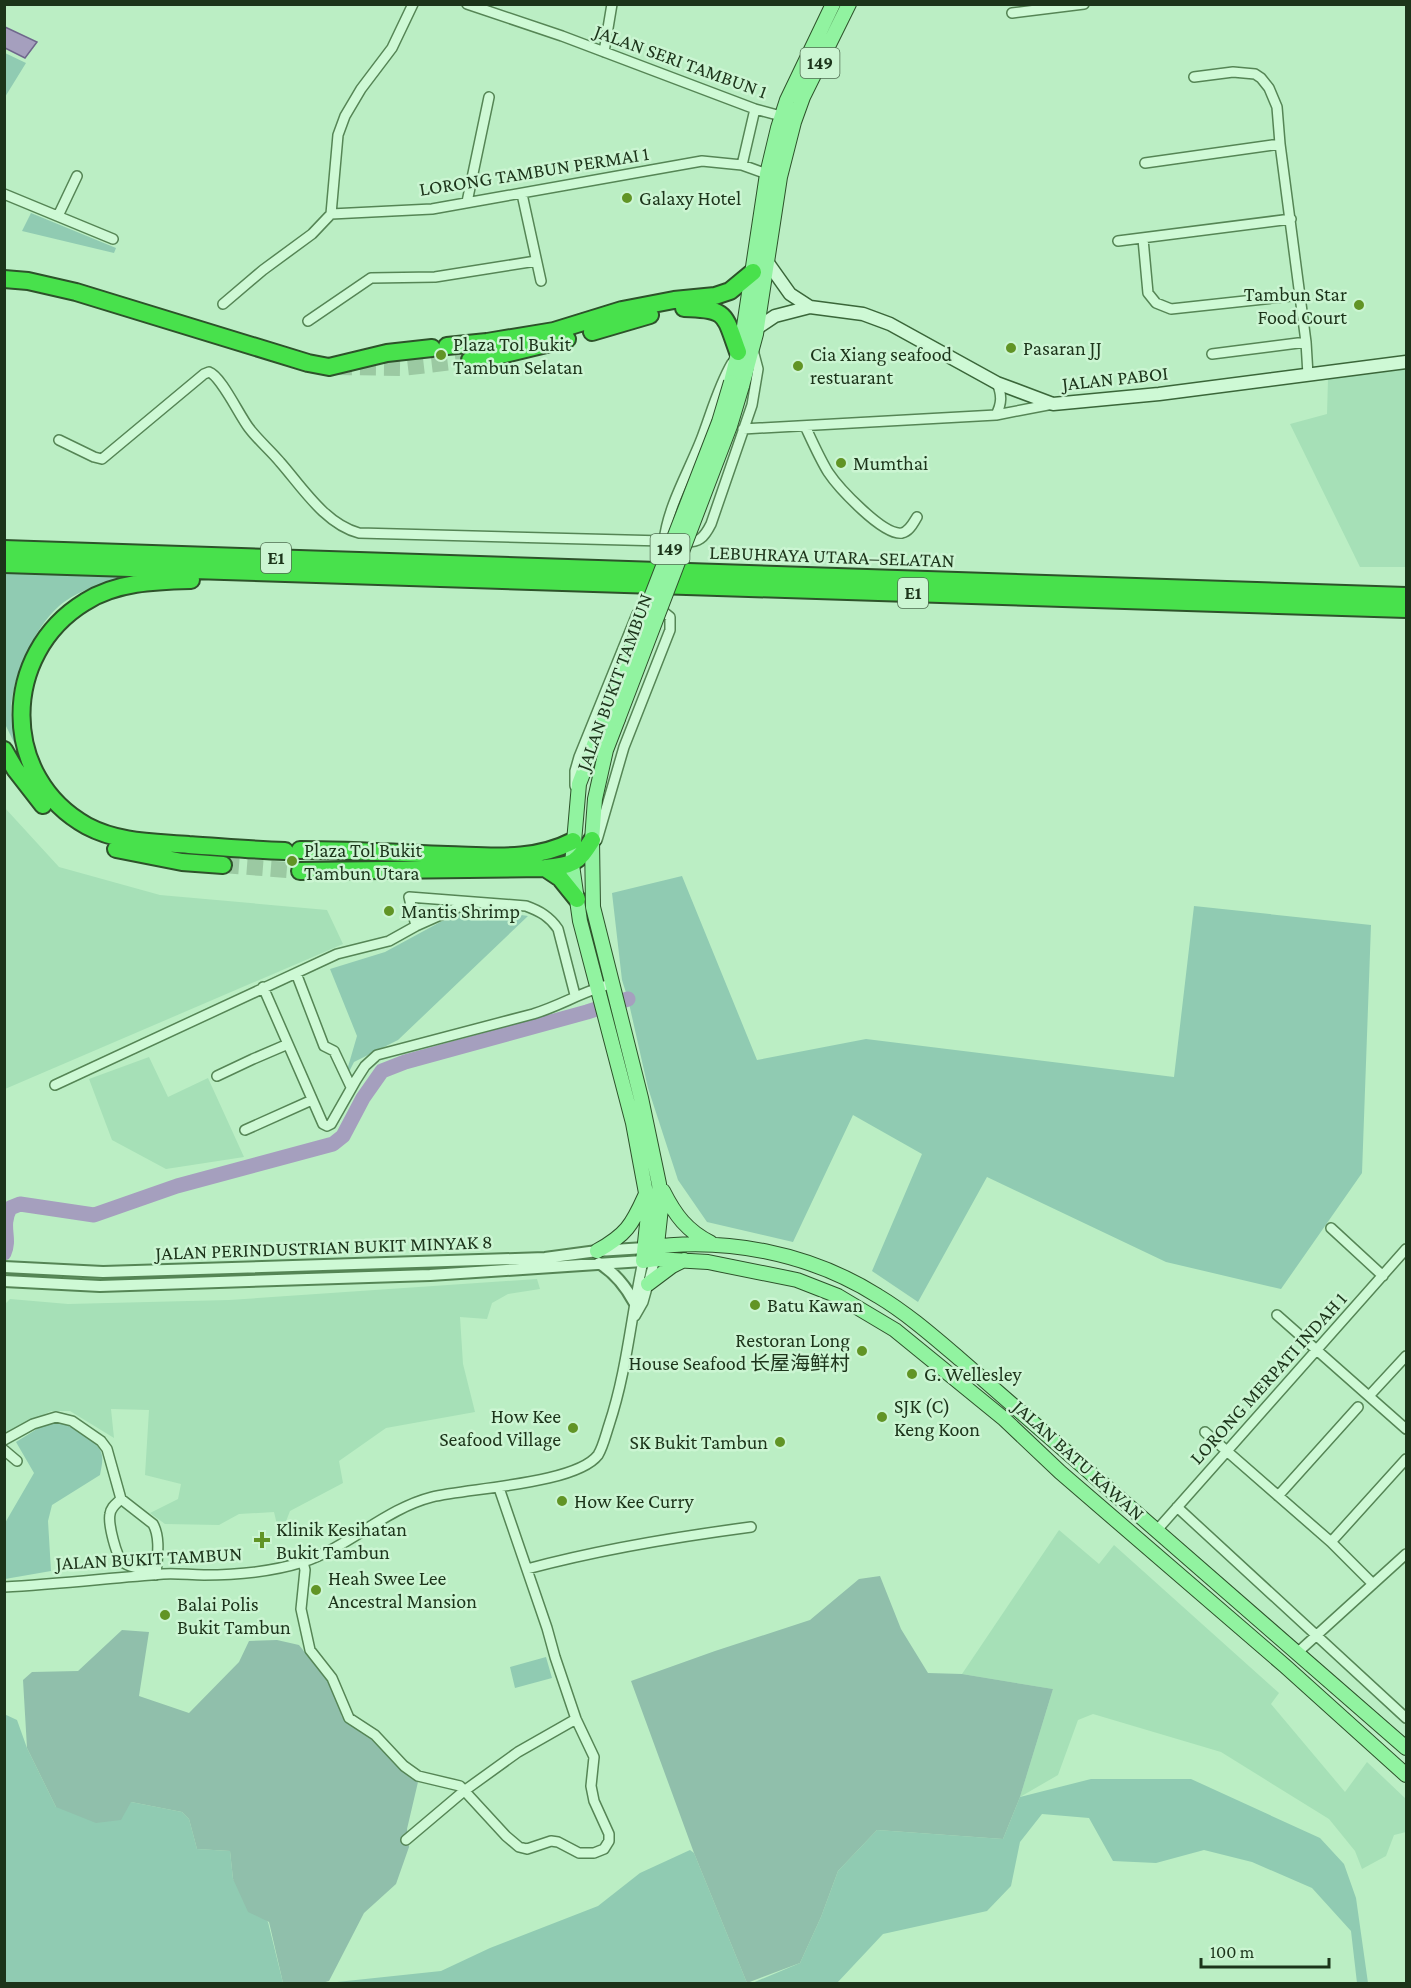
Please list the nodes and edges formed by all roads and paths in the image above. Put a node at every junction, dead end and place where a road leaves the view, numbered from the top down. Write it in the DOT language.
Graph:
graph roads {
  1 [pos="413,4"];
  2 [pos="467,4"];
  3 [pos="612,4"];
  4 [pos="833,4"];
  5 [pos="849,4"];
  6 [pos="1084,4"];
  7 [pos="1012,13"];
  8 [pos="604,52"];
  9 [pos="1194,77"];
  10 [pos="489,97"];
  11 [pos="755,109"];
  12 [pos="781,116"];
  13 [pos="1280,144"];
  14 [pos="1145,163"];
  15 [pos="742,165"];
  16 [pos="767,174"];
  17 [pos="77,176"];
  18 [pos="4,194"];
  19 [pos="522,194"];
  20 [pos="467,202"];
  21 [pos="331,214"];
  22 [pos="58,216"];
  23 [pos="1291,219"];
  24 [pos="113,239"];
  25 [pos="1143,239"];
  26 [pos="1118,241"];
  27 [pos="536,261"];
  28 [pos="768,263"];
  29 [pos="4,269"];
  30 [pos="753,272"];
  31 [pos="4,279"];
  32 [pos="541,281"];
  33 [pos="1301,295"];
  34 [pos="223,304"];
  35 [pos="810,307"];
  36 [pos="308,321"];
  37 [pos="758,328"];
  38 [pos="204,330"];
  39 [pos="1306,342"];
  40 [pos="746,351"];
  41 [pos="1212,354"];
  42 [pos="470,360"];
  43 [pos="1407,362"];
  44 [pos="1308,375"];
  45 [pos="997,382"];
  46 [pos="1053,404"];
  47 [pos="996,415"];
  48 [pos="805,426"];
  49 [pos="743,429"];
  50 [pos="59,440"];
  51 [pos="917,517"];
  52 [pos="4,537"];
  53 [pos="664,541"];
  54 [pos="4,549"];
  55 [pos="131,555"];
  56 [pos="4,564"];
  57 [pos="281,573"];
  58 [pos="1407,596"];
  59 [pos="1407,609"];
  60 [pos="611,717"];
  61 [pos="4,750"];
  62 [pos="576,810"];
  63 [pos="573,841"];
  64 [pos="592,848"];
  65 [pos="223,865"];
  66 [pos="572,865"];
  67 [pos="546,868"];
  68 [pos="300,871"];
  69 [pos="577,899"];
  70 [pos="470,902"];
  71 [pos="416,926"];
  72 [pos="296,973"];
  73 [pos="263,987"];
  74 [pos="612,988"];
  75 [pos="598,992"];
  76 [pos="575,995"];
  77 [pos="288,1044"];
  78 [pos="217,1076"];
  79 [pos="55,1085"];
  80 [pos="351,1088"];
  81 [pos="312,1100"];
  82 [pos="245,1130"];
  83 [pos="659,1184"];
  84 [pos="646,1193"];
  85 [pos="1331,1228"];
  86 [pos="716,1246"];
  87 [pos="1407,1249"];
  88 [pos="650,1253"];
  89 [pos="597,1257"];
  90 [pos="684,1260"];
  91 [pos="4,1267"];
  92 [pos="1383,1276"];
  93 [pos="8,1282"];
  94 [pos="648,1284"];
  95 [pos="634,1302"];
  96 [pos="1277,1315"];
  97 [pos="634,1318"];
  98 [pos="1317,1350"];
  99 [pos="1407,1356"];
  100 [pos="1369,1396"];
  101 [pos="1358,1407"];
  102 [pos="1407,1429"];
  103 [pos="1205,1432"];
  104 [pos="4,1440"];
  105 [pos="4,1450"];
  106 [pos="1227,1452"];
  107 [pos="1407,1459"];
  108 [pos="17,1461"];
  109 [pos="499,1488"];
  110 [pos="1278,1496"];
  111 [pos="121,1499"];
  112 [pos="1177,1508"];
  113 [pos="750,1527"];
  114 [pos="1157,1530"];
  115 [pos="1331,1542"];
  116 [pos="1407,1554"];
  117 [pos="303,1562"];
  118 [pos="527,1569"];
  119 [pos="156,1572"];
  120 [pos="1373,1584"];
  121 [pos="4,1587"];
  122 [pos="1316,1636"];
  123 [pos="1297,1653"];
  124 [pos="1407,1718"];
  125 [pos="576,1719"];
  126 [pos="1407,1748"];
  127 [pos="1407,1775"];
  128 [pos="464,1791"];
  129 [pos="406,1840"];
  1 -- 21 [label="street"];
  2 -- 8 [label="street, JALAN SERI TAMBUN 1"];
  3 -- 8 [label="street"];
  4 -- 12 [label="main road, JALAN BUKIT TAMBUN / 149"];
  5 -- 28 [label="main road, JALAN BUKIT TAMBUN / 149"];
  6 -- 7 [label="street"];
  8 -- 11 [label="street, JALAN SERI TAMBUN 1"];
  9 -- 13 [label="street"];
  10 -- 20 [label="street"];
  11 -- 12 [label="street, JALAN SERI TAMBUN 1"];
  11 -- 15 [label="street"];
  12 -- 16 [label="main road, JALAN BUKIT TAMBUN / 149"];
  13 -- 14 [label="street"];
  13 -- 23 [label="street"];
  15 -- 16 [label="street, LORONG TAMBUN PERMAI 1"];
  15 -- 19 [label="street, LORONG TAMBUN PERMAI 1"];
  16 -- 30 [label="main road, JALAN BUKIT TAMBUN / 149"];
  17 -- 22 [label="street"];
  18 -- 22 [label="street"];
  19 -- 20 [label="street, LORONG TAMBUN PERMAI 1"];
  19 -- 27 [label="street"];
  20 -- 21 [label="street, LORONG TAMBUN PERMAI 1"];
  21 -- 34 [label="street"];
  22 -- 24 [label="street"];
  23 -- 25 [label="street"];
  23 -- 33 [label="street"];
  25 -- 26 [label="street"];
  25 -- 33 [label="street"];
  27 -- 32 [label="street"];
  27 -- 36 [label="street"];
  28 -- 35 [label="main road, JALAN PABOI"];
  28 -- 37 [label="main road, JALAN BUKIT TAMBUN / 149"];
  29 -- 38 [label="highway"];
  30 -- 38 [label="highway"];
  30 -- 40 [label="main road, JALAN BUKIT TAMBUN / 149"];
  31 -- 38 [label="highway"];
  33 -- 39 [label="street"];
  35 -- 37 [label="main road, JALAN PABOI"];
  35 -- 45 [label="main road, JALAN PABOI"];
  37 -- 40 [label="main road, JALAN BUKIT TAMBUN / 149"];
  39 -- 41 [label="street"];
  39 -- 44 [label="street"];
  40 -- 42 [label="highway"];
  40 -- 49 [label="street"];
  40 -- 53 [label="street"];
  40 -- 60 [label="main road, JALAN BUKIT TAMBUN / 149, bridge"];
  43 -- 44 [label="main road, JALAN PABOI"];
  44 -- 46 [label="main road, JALAN PABOI"];
  45 -- 46 [label="main road, JALAN PABOI"];
  45 -- 47 [label="street"];
  46 -- 47 [label="street"];
  47 -- 48 [label="street"];
  48 -- 49 [label="street"];
  48 -- 51 [label="street"];
  49 -- 53 [label="street"];
  50 -- 53 [label="street"];
  52 -- 55 [label="highway"];
  54 -- 55 [label="highway, LEBUHRAYA UTARA–SELATAN / E1"];
  55 -- 58 [label="highway, LEBUHRAYA UTARA–SELATAN / E1"];
  56 -- 57 [label="highway, LEBUHRAYA UTARA–SELATAN / E1"];
  57 -- 59 [label="highway, LEBUHRAYA UTARA–SELATAN / E1"];
  57 -- 63 [label="highway"];
  60 -- 62 [label="main road, JALAN BUKIT TAMBUN / 149"];
  60 -- 64 [label="main road, JALAN BUKIT TAMBUN / 149"];
  61 -- 65 [label="highway"];
  62 -- 63 [label="main road, JALAN BUKIT TAMBUN / 149"];
  62 -- 64 [label="street"];
  63 -- 66 [label="main road, JALAN BUKIT TAMBUN / 149"];
  64 -- 66 [label="highway"];
  64 -- 74 [label="main road, JALAN BUKIT TAMBUN"];
  66 -- 67 [label="highway"];
  66 -- 69 [label="main road, JALAN BUKIT TAMBUN"];
  67 -- 68 [label="highway"];
  67 -- 69 [label="highway"];
  69 -- 75 [label="main road, JALAN BUKIT TAMBUN"];
  70 -- 71 [label="street"];
  70 -- 71 [label="street"];
  70 -- 76 [label="street"];
  71 -- 72 [label="street"];
  72 -- 73 [label="street"];
  72 -- 80 [label="street"];
  73 -- 77 [label="street"];
  73 -- 79 [label="street"];
  74 -- 75 [label="street"];
  74 -- 83 [label="main road, JALAN BUKIT TAMBUN"];
  75 -- 76 [label="street"];
  75 -- 84 [label="main road, JALAN BUKIT TAMBUN"];
  76 -- 80 [label="street"];
  77 -- 78 [label="street"];
  77 -- 81 [label="street"];
  80 -- 81 [label="street"];
  81 -- 82 [label="street"];
  83 -- 86 [label="main road"];
  83 -- 88 [label="main road, JALAN BUKIT TAMBUN"];
  84 -- 88 [label="main road, JALAN BUKIT TAMBUN"];
  84 -- 89 [label="main road"];
  85 -- 92 [label="street"];
  86 -- 88 [label="main road, JALAN BATU KAWAN"];
  86 -- 114 [label="main road, JALAN BATU KAWAN"];
  87 -- 92 [label="street, LORONG MERPATI INDAH 1"];
  88 -- 89 [label="street, JALAN PERINDUSTRIAN BUKIT MINYAK 8"];
  88 -- 90 [label="main road, JALAN BATU KAWAN"];
  88 -- 94 [label="street, JALAN BUKIT TAMBUN"];
  88 -- 95 [label="street, JALAN BUKIT TAMBUN"];
  89 -- 91 [label="street, JALAN PERINDUSTRIAN BUKIT MINYAK 8"];
  89 -- 93 [label="street, JALAN PERINDUSTRIAN BUKIT MINYAK 8"];
  89 -- 95 [label="street"];
  90 -- 94 [label="main road"];
  90 -- 127 [label="main road, JALAN BATU KAWAN"];
  92 -- 98 [label="street, LORONG MERPATI INDAH 1"];
  94 -- 97 [label="street, JALAN BUKIT TAMBUN"];
  95 -- 97 [label="street, JALAN BUKIT TAMBUN"];
  96 -- 98 [label="street"];
  97 -- 109 [label="street, JALAN BUKIT TAMBUN"];
  98 -- 100 [label="street"];
  98 -- 106 [label="street, LORONG MERPATI INDAH 1"];
  99 -- 100 [label="street"];
  100 -- 102 [label="street"];
  101 -- 110 [label="street"];
  103 -- 106 [label="street"];
  104 -- 111 [label="street"];
  105 -- 108 [label="street"];
  106 -- 110 [label="street"];
  106 -- 112 [label="street, LORONG MERPATI INDAH 1"];
  107 -- 115 [label="street"];
  109 -- 117 [label="street, JALAN BUKIT TAMBUN"];
  109 -- 118 [label="street"];
  110 -- 115 [label="street"];
  111 -- 119 [label="street"];
  111 -- 119 [label="street"];
  112 -- 114 [label="street, LORONG MERPATI INDAH 1"];
  112 -- 122 [label="street"];
  113 -- 118 [label="street"];
  114 -- 123 [label="main road, JALAN BATU KAWAN"];
  115 -- 120 [label="street"];
  116 -- 120 [label="street"];
  117 -- 119 [label="street, JALAN BUKIT TAMBUN"];
  117 -- 128 [label="street"];
  118 -- 125 [label="street"];
  119 -- 121 [label="street, JALAN BUKIT TAMBUN"];
  120 -- 122 [label="street"];
  122 -- 123 [label="street"];
  122 -- 124 [label="street"];
  123 -- 126 [label="main road, JALAN BATU KAWAN"];
  125 -- 128 [label="street"];
  125 -- 128 [label="street"];
  128 -- 129 [label="street"];
}
